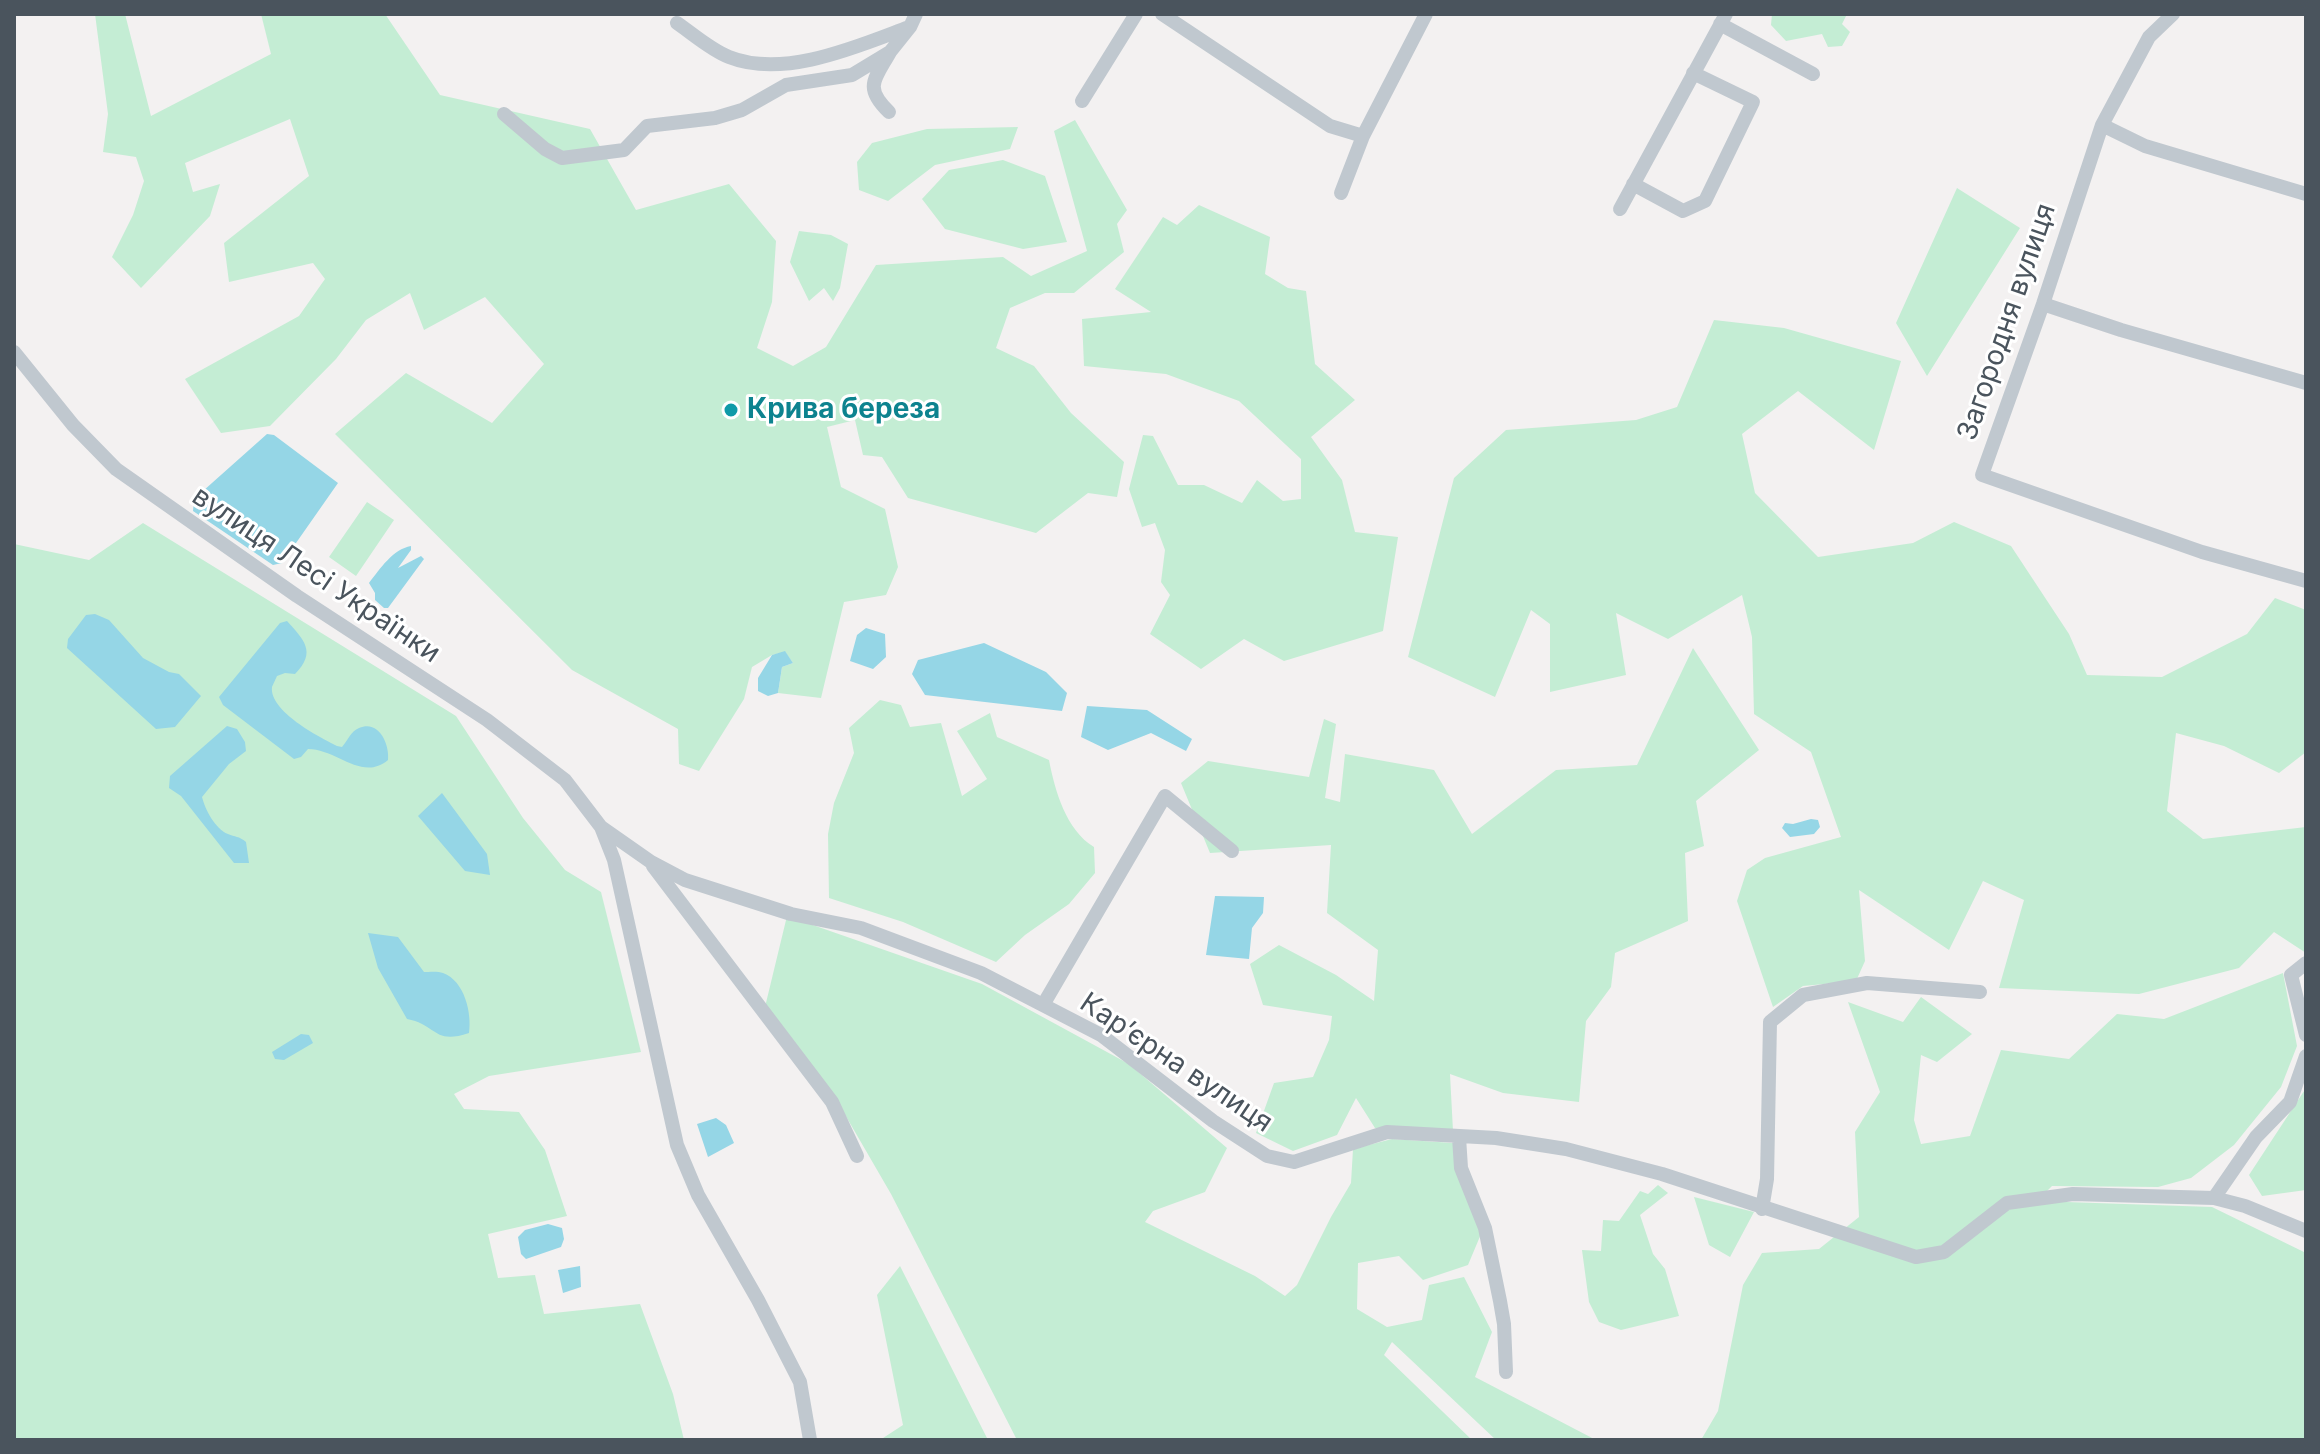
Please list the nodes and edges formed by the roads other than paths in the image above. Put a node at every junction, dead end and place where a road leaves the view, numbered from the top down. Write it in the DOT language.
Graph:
graph roads {
  1 [pos="1136,14"];
  2 [pos="1162,14"];
  3 [pos="1426,14"];
  4 [pos="2173,14"];
  5 [pos="1723,19"];
  6 [pos="913,20"];
  7 [pos="677,23"];
  8 [pos="890,52"];
  9 [pos="1693,73"];
  10 [pos="1813,74"];
  11 [pos="1082,101"];
  12 [pos="889,112"];
  13 [pos="504,114"];
  14 [pos="2102,125"];
  15 [pos="1363,136"];
  16 [pos="1633,184"];
  17 [pos="1341,193"];
  18 [pos="2306,194"];
  19 [pos="1620,209"];
  20 [pos="2043,304"];
  21 [pos="14,352"];
  22 [pos="2306,383"];
  23 [pos="2306,581"];
  24 [pos="601,827"];
  25 [pos="1232,851"];
  26 [pos="645,859"];
  27 [pos="616,870"];
  28 [pos="2306,963"];
  29 [pos="1980,992"];
  30 [pos="1043,1005"];
  31 [pos="2306,1035"];
  32 [pos="2306,1056"];
  33 [pos="1459,1137"];
  34 [pos="857,1156"];
  35 [pos="2214,1198"];
  36 [pos="1762,1209"];
  37 [pos="2306,1231"];
  38 [pos="1506,1372"];
  39 [pos="810,1440"];
  1 -- 11 [label="street"];
  2 -- 15 [label="street"];
  3 -- 15 [label="street"];
  4 -- 14 [label="street, Загородня вулиця"];
  5 -- 9 [label="street"];
  5 -- 10 [label="street"];
  6 -- 7 [label="street"];
  6 -- 8 [label="street"];
  8 -- 12 [label="street"];
  8 -- 13 [label="street"];
  9 -- 16 [label="street"];
  9 -- 16 [label="street"];
  14 -- 18 [label="street"];
  14 -- 20 [label="street, Загородня вулиця"];
  15 -- 17 [label="street"];
  16 -- 19 [label="street"];
  20 -- 22 [label="street"];
  20 -- 23 [label="street, Загородня вулиця"];
  21 -- 24 [label="street, вулиця Лесі Українки"];
  24 -- 26 [label="street, вулиця Лесі Українки"];
  24 -- 27 [label="street, вулиця Лесі Українки"];
  25 -- 30 [label="street, Карʼєрна вулиця"];
  26 -- 27 [label="street"];
  26 -- 30 [label="street, вулиця Лесі Українки"];
  26 -- 34 [label="street"];
  27 -- 39 [label="street, вулиця Лесі Українки"];
  28 -- 31 [label="street"];
  29 -- 36 [label="street"];
  30 -- 33 [label="street, Карʼєрна вулиця"];
  32 -- 35 [label="street"];
  33 -- 36 [label="street, Карʼєрна вулиця"];
  33 -- 38 [label="street"];
  35 -- 36 [label="street, Карʼєрна вулиця"];
  35 -- 37 [label="street, Карʼєрна вулиця"];
}
